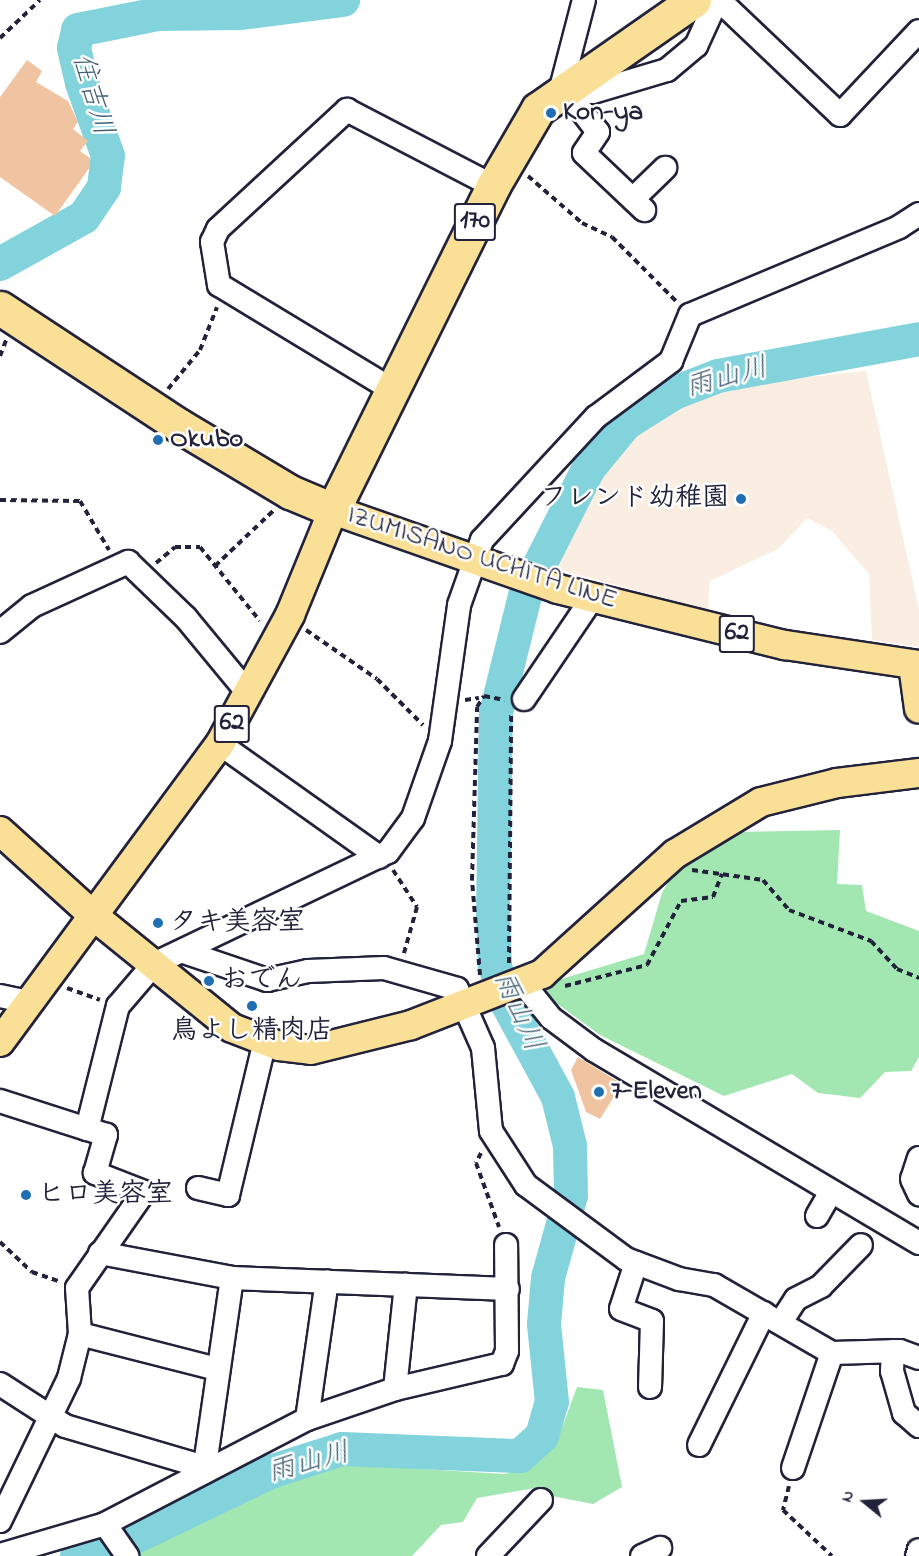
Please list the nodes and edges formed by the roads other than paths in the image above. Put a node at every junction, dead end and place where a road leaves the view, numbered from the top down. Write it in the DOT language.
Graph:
graph roads {
  1 [pos="584,0"];
  2 [pos="694,0"];
  3 [pos="718,0"];
  4 [pos="919,31"];
  5 [pos="562,91"];
  6 [pos="665,168"];
  7 [pos="493,186"];
  8 [pos="919,214"];
  9 [pos="0,308"];
  10 [pos="391,389"];
  11 [pos="333,510"];
  12 [pos="473,561"];
  13 [pos="593,597"];
  14 [pos="0,632"];
  15 [pos="917,670"];
  16 [pos="248,693"];
  17 [pos="519,701"];
  18 [pos="919,709"];
  19 [pos="220,744"];
  20 [pos="919,773"];
  21 [pos="0,831"];
  22 [pos="381,856"];
  23 [pos="95,917"];
  24 [pos="184,952"];
  25 [pos="154,964"];
  26 [pos="521,987"];
  27 [pos="0,996"];
  28 [pos="477,1001"];
  29 [pos="28,1002"];
  30 [pos="265,1041"];
  31 [pos="0,1042"];
  32 [pos="0,1101"];
  33 [pos="87,1129"];
  34 [pos="919,1158"];
  35 [pos="198,1188"];
  36 [pos="831,1192"];
  37 [pos="919,1194"];
  38 [pos="817,1216"];
  39 [pos="919,1243"];
  40 [pos="506,1245"];
  41 [pos="861,1245"];
  42 [pos="100,1253"];
  43 [pos="636,1263"];
  44 [pos="232,1278"];
  45 [pos="327,1281"];
  46 [pos="406,1285"];
  47 [pos="508,1289"];
  48 [pos="772,1318"];
  49 [pos="80,1334"];
  50 [pos="893,1351"];
  51 [pos="832,1353"];
  52 [pos="919,1358"];
  53 [pos="217,1369"];
  54 [pos="650,1387"];
  55 [pos="395,1389"];
  56 [pos="3,1397"];
  57 [pos="51,1418"];
  58 [pos="307,1419"];
  59 [pos="919,1426"];
  60 [pos="699,1445"];
  61 [pos="793,1468"];
  62 [pos="203,1469"];
  63 [pos="541,1500"];
  64 [pos="0,1521"];
  65 [pos="105,1524"];
  66 [pos="919,1550"];
  67 [pos="0,1555"];
  68 [pos="127,1556"];
  69 [pos="488,1556"];
  70 [pos="916,1556"];
  1 -- 5 [label="street"];
  2 -- 5 [label="highway, 170"];
  3 -- 4 [label="street"];
  3 -- 5 [label="street"];
  5 -- 6 [label="street"];
  5 -- 7 [label="highway, 170"];
  7 -- 10 [label="highway, 170"];
  7 -- 10 [label="street"];
  8 -- 12 [label="street"];
  9 -- 11 [label="highway"];
  10 -- 11 [label="highway, 170"];
  11 -- 12 [label="main road, IZUMISANO UCHITA LINE / 62"];
  11 -- 16 [label="main road, IZUMISANO UCHITA LINE / 62"];
  12 -- 13 [label="main road, IZUMISANO UCHITA LINE / 62"];
  12 -- 22 [label="street"];
  13 -- 15 [label="main road, IZUMISANO UCHITA LINE / 62"];
  13 -- 17 [label="street"];
  14 -- 16 [label="street"];
  15 -- 18 [label="main road"];
  16 -- 19 [label="main road, IZUMISANO UCHITA LINE / 62"];
  19 -- 22 [label="street"];
  19 -- 23 [label="main road, IZUMISANO UCHITA LINE / 62"];
  20 -- 26 [label="main road"];
  21 -- 23 [label="main road"];
  22 -- 24 [label="street"];
  23 -- 25 [label="main road"];
  23 -- 29 [label="main road, IZUMISANO UCHITA LINE / 62"];
  24 -- 25 [label="street"];
  24 -- 28 [label="street"];
  25 -- 30 [label="main road"];
  25 -- 33 [label="street"];
  26 -- 28 [label="main road"];
  26 -- 36 [label="street"];
  27 -- 29 [label="street"];
  28 -- 30 [label="main road"];
  28 -- 43 [label="street"];
  29 -- 31 [label="main road, IZUMISANO UCHITA LINE / 62"];
  30 -- 35 [label="street"];
  32 -- 33 [label="street"];
  33 -- 42 [label="street"];
  34 -- 37 [label="street"];
  36 -- 38 [label="street"];
  36 -- 39 [label="street"];
  40 -- 47 [label="street"];
  41 -- 48 [label="street"];
  42 -- 44 [label="street"];
  42 -- 49 [label="street"];
  43 -- 48 [label="street"];
  43 -- 54 [label="street"];
  44 -- 45 [label="street"];
  44 -- 53 [label="street"];
  45 -- 46 [label="street"];
  45 -- 58 [label="street"];
  46 -- 47 [label="street"];
  46 -- 55 [label="street"];
  47 -- 55 [label="street"];
  48 -- 51 [label="street"];
  48 -- 60 [label="street"];
  49 -- 53 [label="street"];
  49 -- 57 [label="street"];
  50 -- 51 [label="street"];
  50 -- 52 [label="street"];
  50 -- 59 [label="street"];
  51 -- 61 [label="street"];
  53 -- 62 [label="street"];
  55 -- 58 [label="street"];
  56 -- 57 [label="street"];
  57 -- 62 [label="street"];
  57 -- 64 [label="street"];
  58 -- 62 [label="street"];
  62 -- 65 [label="street"];
  63 -- 69 [label="street"];
  65 -- 67 [label="street"];
  65 -- 68 [label="street"];
  66 -- 70 [label="street"];
}
